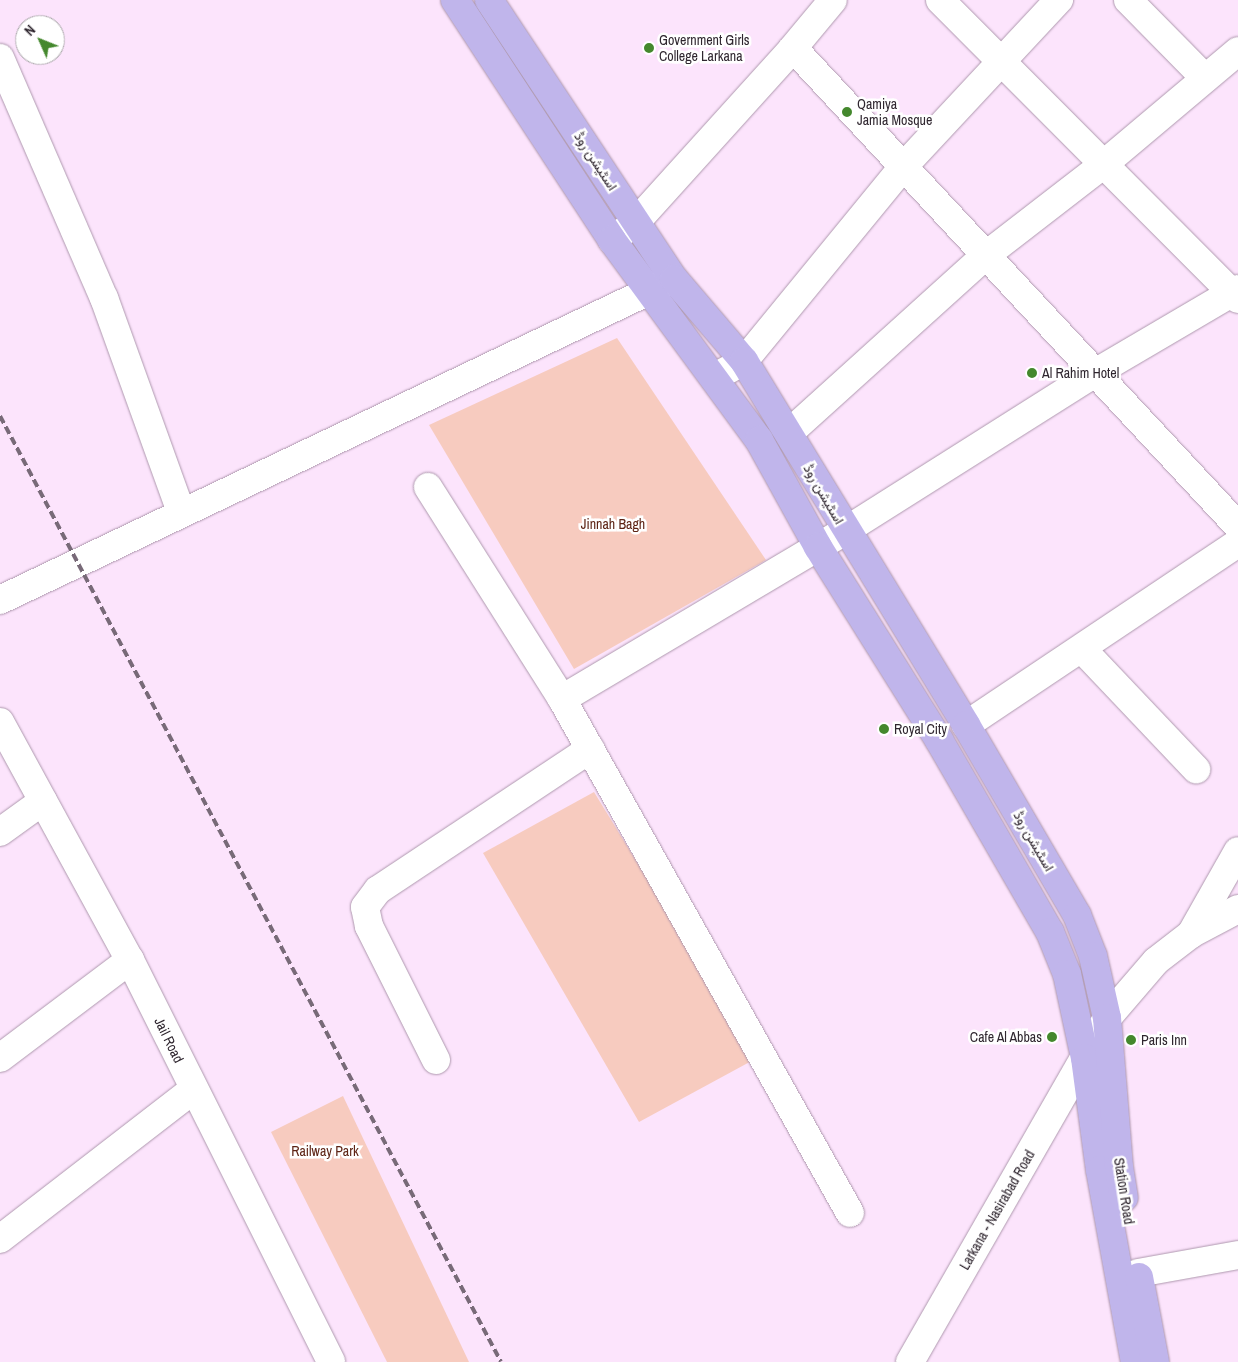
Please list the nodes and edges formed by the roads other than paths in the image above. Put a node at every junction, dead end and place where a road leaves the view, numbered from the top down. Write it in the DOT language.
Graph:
graph roads {
  1 [pos="455,0"];
  2 [pos="489,0"];
  3 [pos="833,0"];
  4 [pos="940,0"];
  5 [pos="1058,0"];
  6 [pos="1128,0"];
  7 [pos="793,48"];
  8 [pos="1238,52"];
  9 [pos="0,58"];
  10 [pos="1002,62"];
  11 [pos="1205,78"];
  12 [pos="1104,164"];
  13 [pos="903,167"];
  14 [pos="636,222"];
  15 [pos="612,240"];
  16 [pos="986,256"];
  17 [pos="674,279"];
  18 [pos="650,293"];
  19 [pos="1236,294"];
  20 [pos="744,361"];
  21 [pos="1095,373"];
  22 [pos="715,377"];
  23 [pos="789,433"];
  24 [pos="428,487"];
  25 [pos="181,512"];
  26 [pos="1238,526"];
  27 [pos="845,531"];
  28 [pos="1238,543"];
  29 [pos="818,547"];
  30 [pos="0,600"];
  31 [pos="1082,649"];
  32 [pos="562,699"];
  33 [pos="0,722"];
  34 [pos="966,725"];
  35 [pos="590,749"];
  36 [pos="1196,768"];
  37 [pos="44,801"];
  38 [pos="0,832"];
  39 [pos="1238,850"];
  40 [pos="1238,909"];
  41 [pos="1191,934"];
  42 [pos="130,960"];
  43 [pos="1107,1018"];
  44 [pos="0,1058"];
  45 [pos="1085,1058"];
  46 [pos="436,1060"];
  47 [pos="194,1089"];
  48 [pos="850,1213"];
  49 [pos="0,1239"];
  50 [pos="1238,1255"];
  51 [pos="1138,1273"];
  52 [pos="331,1362"];
  53 [pos="910,1362"];
  54 [pos="1135,1362"];
  55 [pos="1155,1362"];
  1 -- 15 [label="main road"];
  2 -- 14 [label="main road, اسٹیشن روڈ"];
  3 -- 7 [label="street"];
  4 -- 10 [label="street"];
  5 -- 10 [label="street"];
  6 -- 11 [label="street"];
  7 -- 13 [label="street"];
  7 -- 14 [label="street"];
  8 -- 11 [label="street"];
  9 -- 25 [label="street"];
  10 -- 12 [label="street"];
  10 -- 13 [label="street"];
  11 -- 12 [label="street"];
  12 -- 16 [label="street"];
  12 -- 19 [label="street"];
  13 -- 16 [label="street"];
  13 -- 20 [label="street"];
  14 -- 15 [label="street"];
  14 -- 17 [label="main road, اسٹیشن روڈ"];
  15 -- 18 [label="main road"];
  16 -- 21 [label="street"];
  16 -- 23 [label="street"];
  17 -- 18 [label="street"];
  17 -- 20 [label="main road, اسٹیشن روڈ"];
  18 -- 22 [label="main road"];
  18 -- 25 [label="street"];
  19 -- 21 [label="street"];
  20 -- 22 [label="street"];
  20 -- 23 [label="main road, اسٹیشن روڈ"];
  21 -- 26 [label="street"];
  21 -- 27 [label="street"];
  22 -- 29 [label="main road"];
  23 -- 27 [label="main road, اسٹیشن روڈ"];
  24 -- 32 [label="street"];
  25 -- 30 [label="street"];
  27 -- 29 [label="street"];
  27 -- 34 [label="main road, اسٹیشن روڈ"];
  28 -- 31 [label="street"];
  29 -- 32 [label="street"];
  29 -- 45 [label="main road"];
  31 -- 34 [label="street"];
  31 -- 36 [label="street"];
  32 -- 35 [label="street"];
  33 -- 37 [label="street, Jail Road"];
  34 -- 43 [label="main road, اسٹیشن روڈ"];
  35 -- 46 [label="street"];
  35 -- 48 [label="street"];
  37 -- 38 [label="street"];
  37 -- 42 [label="street, Jail Road"];
  39 -- 41 [label="street"];
  40 -- 41 [label="street"];
  41 -- 43 [label="street, Larkana - Nasirabad Road"];
  42 -- 44 [label="street"];
  42 -- 47 [label="street, Jail Road"];
  43 -- 45 [label="street, Larkana - Nasirabad Road"];
  43 -- 51 [label="main road, Station Road"];
  45 -- 53 [label="street, Larkana - Nasirabad Road"];
  45 -- 54 [label="main road, Station Road"];
  47 -- 49 [label="street"];
  47 -- 52 [label="street, Jail Road"];
  50 -- 51 [label="street"];
  51 -- 55 [label="main road, Station Road"];
}
